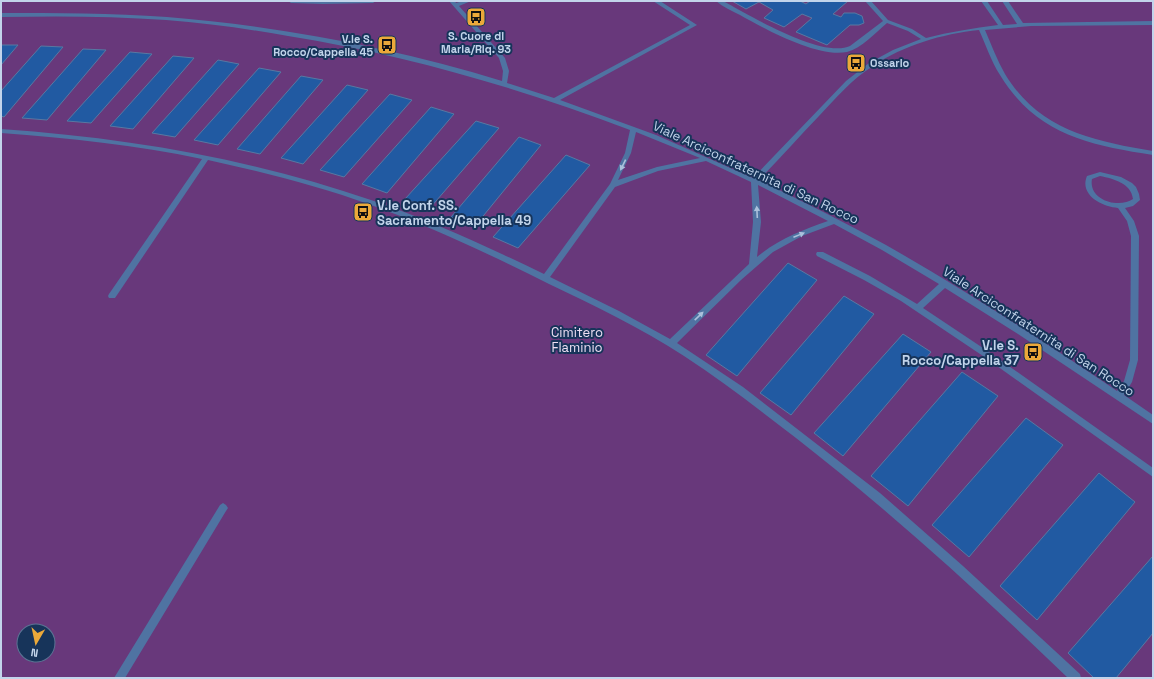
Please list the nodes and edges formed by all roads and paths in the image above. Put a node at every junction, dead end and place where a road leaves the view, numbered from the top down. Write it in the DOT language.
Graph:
graph roads {
  1 [pos="291,1"];
  2 [pos="373,1"];
  3 [pos="468,1"];
  4 [pos="656,1"];
  5 [pos="719,1"];
  6 [pos="868,1"];
  7 [pos="984,1"];
  8 [pos="1005,1"];
  9 [pos="453,3"];
  10 [pos="1,13"];
  11 [pos="886,20"];
  12 [pos="1153,23"];
  13 [pos="1021,25"];
  14 [pos="1001,26"];
  15 [pos="981,28"];
  16 [pos="924,39"];
  17 [pos="504,84"];
  18 [pos="555,100"];
  19 [pos="634,128"];
  20 [pos="1,131"];
  21 [pos="1153,153"];
  22 [pos="207,157"];
  23 [pos="706,159"];
  24 [pos="754,181"];
  25 [pos="613,185"];
  26 [pos="1121,206"];
  27 [pos="835,222"];
  28 [pos="820,254"];
  29 [pos="753,264"];
  30 [pos="545,278"];
  31 [pos="944,284"];
  32 [pos="112,296"];
  33 [pos="917,308"];
  34 [pos="671,343"];
  35 [pos="1118,397"];
  36 [pos="1153,420"];
  37 [pos="1153,473"];
  38 [pos="223,508"];
  39 [pos="119,678"];
  40 [pos="1076,678"];
  1 -- 2 [label="lane"];
  3 -- 9 [label="lane"];
  4 -- 18 [label="lane"];
  5 -- 11 [label="lane"];
  6 -- 11 [label="lane"];
  7 -- 14 [label="lane"];
  8 -- 13 [label="lane"];
  9 -- 17 [label="lane"];
  10 -- 17 [label="lane, Viale Arciconfraternita di San Rocco"];
  11 -- 16 [label="lane"];
  12 -- 13 [label="lane"];
  13 -- 14 [label="lane"];
  14 -- 15 [label="lane"];
  15 -- 16 [label="lane"];
  15 -- 21 [label="lane"];
  16 -- 24 [label="lane"];
  17 -- 18 [label="lane, Viale Arciconfraternita di San Rocco"];
  18 -- 19 [label="lane, Viale Arciconfraternita di San Rocco"];
  19 -- 23 [label="lane, Viale Arciconfraternita di San Rocco"];
  19 -- 25 [label="lane, one-way"];
  20 -- 22 [label="lane"];
  22 -- 30 [label="lane"];
  22 -- 32 [label="lane"];
  23 -- 24 [label="lane, Viale Arciconfraternita di San Rocco"];
  23 -- 25 [label="lane"];
  24 -- 27 [label="lane, Viale Arciconfraternita di San Rocco"];
  29 -- 24 [label="lane, one-way"];
  25 -- 30 [label="lane"];
  26 -- 26 [label="lane"];
  26 -- 35 [label="lane"];
  29 -- 27 [label="lane, one-way"];
  27 -- 31 [label="lane, Viale Arciconfraternita di San Rocco"];
  28 -- 33 [label="lane"];
  34 -- 29 [label="lane, one-way"];
  30 -- 34 [label="lane"];
  31 -- 33 [label="lane"];
  31 -- 35 [label="lane, Viale Arciconfraternita di San Rocco"];
  33 -- 37 [label="lane"];
  34 -- 40 [label="lane"];
  35 -- 36 [label="lane, Viale Arciconfraternita di San Rocco"];
  38 -- 39 [label="lane"];
}
